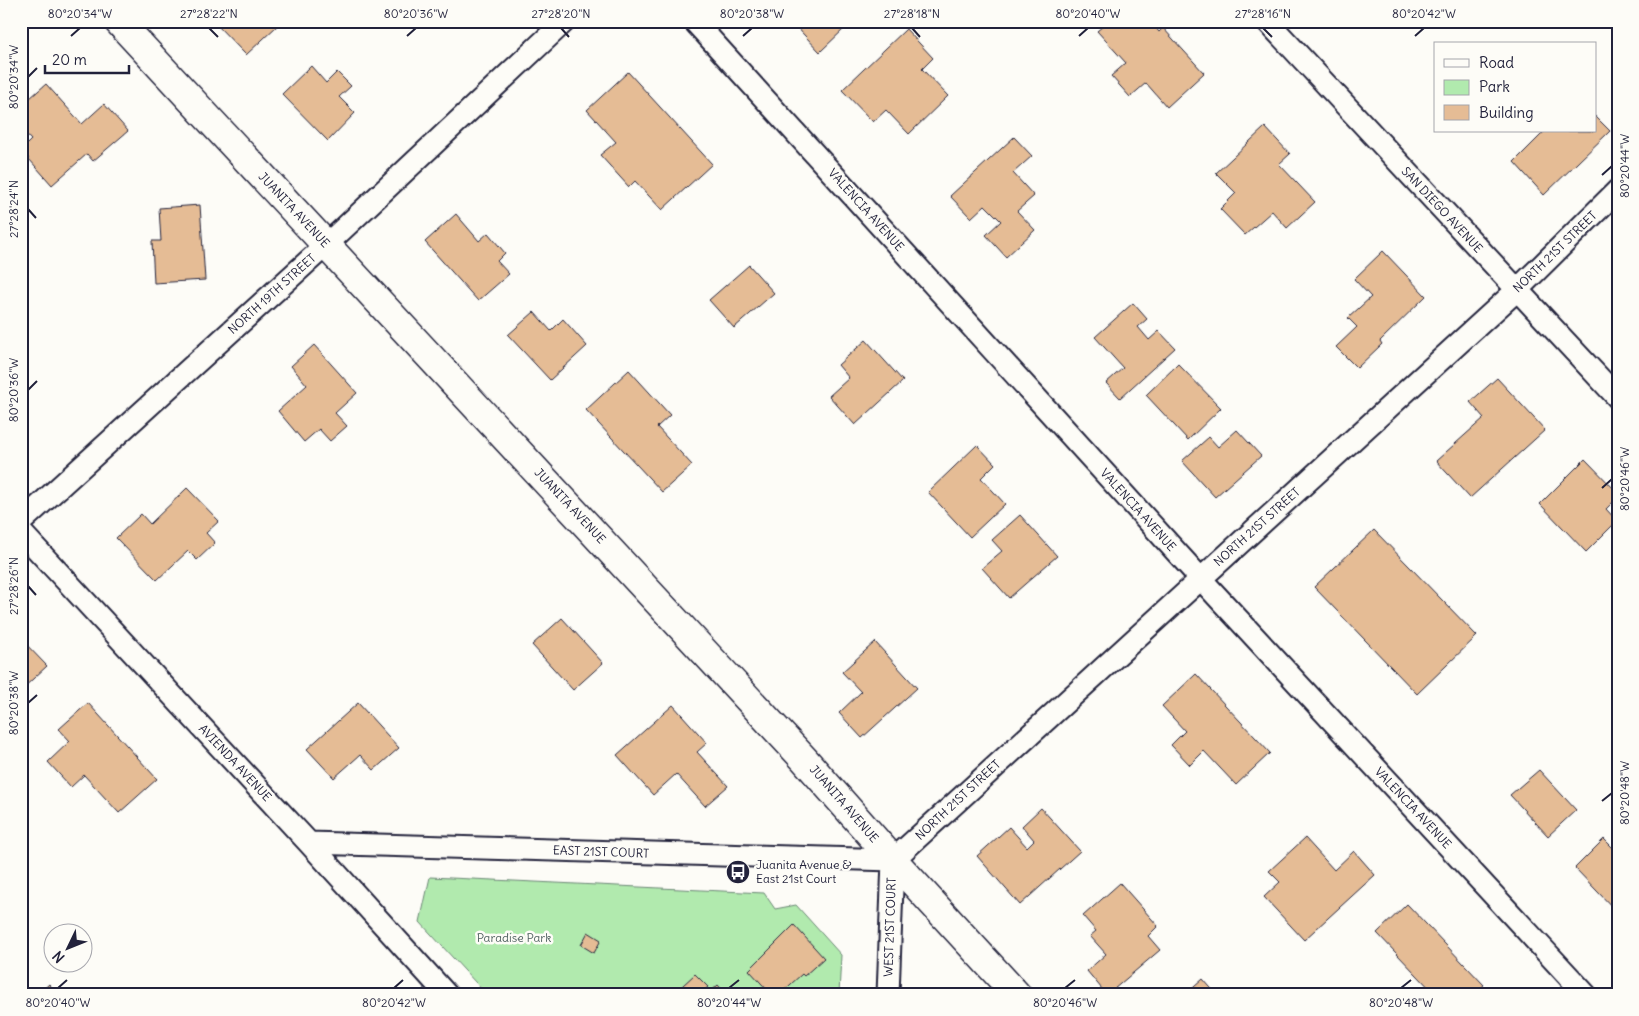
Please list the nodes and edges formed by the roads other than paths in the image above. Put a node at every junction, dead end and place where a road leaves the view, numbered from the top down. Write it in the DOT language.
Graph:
graph roads {
  1 [pos="118,21"];
  2 [pos="564,21"];
  3 [pos="694,21"];
  4 [pos="1267,21"];
  5 [pos="1618,190"];
  6 [pos="326,245"];
  7 [pos="1517,290"];
  8 [pos="1618,398"];
  9 [pos="21,522"];
  10 [pos="21,532"];
  11 [pos="1200,578"];
  12 [pos="309,843"];
  13 [pos="893,860"];
  14 [pos="447,995"];
  15 [pos="888,995"];
  16 [pos="1017,995"];
  17 [pos="1586,995"];
  1 -- 6 [label="street, JUANITA AVENUE"];
  2 -- 6 [label="street, NORTH 19TH STREET"];
  3 -- 11 [label="street, VALENCIA AVENUE"];
  4 -- 7 [label="street, SAN DIEGO AVENUE"];
  5 -- 7 [label="street, NORTH 21ST STREET"];
  6 -- 9 [label="street, NORTH 19TH STREET"];
  6 -- 13 [label="street, JUANITA AVENUE"];
  7 -- 8 [label="street, SAN DIEGO AVENUE"];
  7 -- 11 [label="street, NORTH 21ST STREET"];
  10 -- 12 [label="street, AVIENDA AVENUE"];
  11 -- 13 [label="street, NORTH 21ST STREET"];
  11 -- 17 [label="street, VALENCIA AVENUE"];
  12 -- 13 [label="street, EAST 21ST COURT"];
  12 -- 14 [label="street, AVIENDA AVENUE"];
  13 -- 15 [label="street, WEST 21ST COURT"];
  13 -- 16 [label="street, JUANITA AVENUE"];
}
